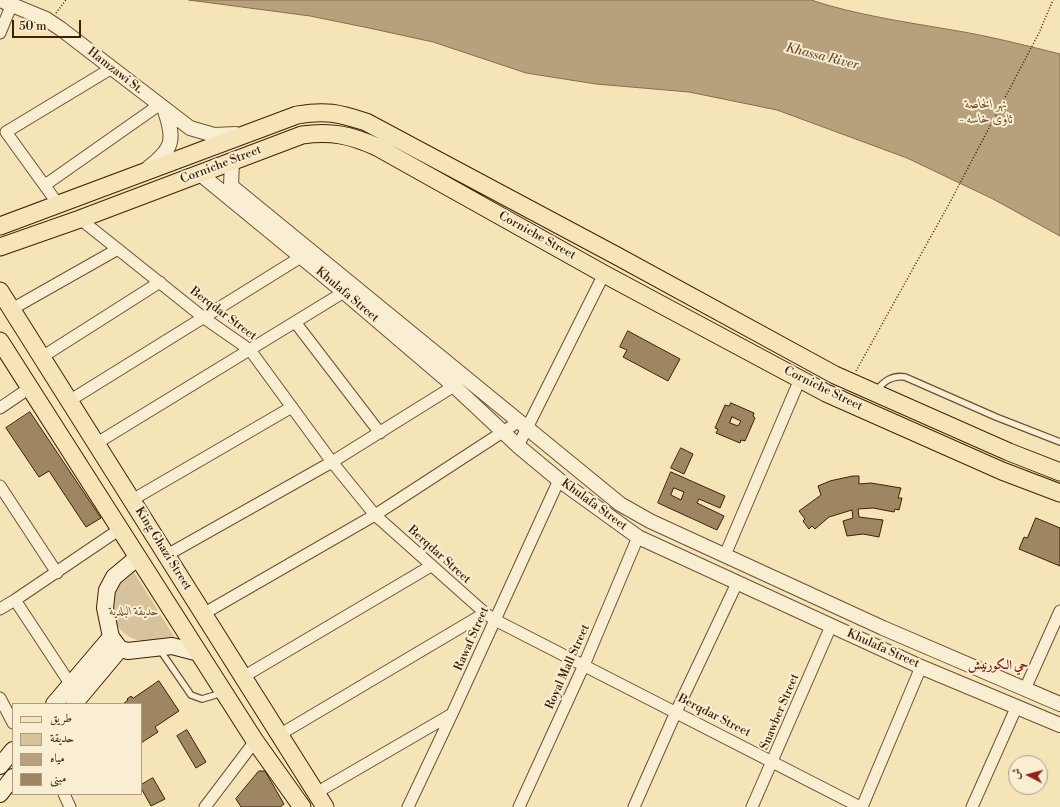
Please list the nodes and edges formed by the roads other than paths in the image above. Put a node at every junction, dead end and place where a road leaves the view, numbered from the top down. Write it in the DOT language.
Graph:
graph roads {
  1 [pos="6,2"];
  2 [pos="0,33"];
  3 [pos="112,68"];
  4 [pos="162,108"];
  5 [pos="256,130"];
  6 [pos="232,161"];
  7 [pos="446,164"];
  8 [pos="199,173"];
  9 [pos="136,176"];
  10 [pos="438,180"];
  11 [pos="45,185"];
  12 [pos="58,204"];
  13 [pos="80,219"];
  14 [pos="0,226"];
  15 [pos="0,248"];
  16 [pos="118,249"];
  17 [pos="301,257"];
  18 [pos="604,274"];
  19 [pos="160,282"];
  20 [pos="0,290"];
  21 [pos="344,292"];
  22 [pos="12,309"];
  23 [pos="204,318"];
  24 [pos="295,322"];
  25 [pos="29,336"];
  26 [pos="3,346"];
  27 [pos="250,350"];
  28 [pos="42,357"];
  29 [pos="800,379"];
  30 [pos="454,386"];
  31 [pos="31,387"];
  32 [pos="874,393"];
  33 [pos="69,401"];
  34 [pos="292,407"];
  35 [pos="0,408"];
  36 [pos="933,419"];
  37 [pos="522,426"];
  38 [pos="962,432"];
  39 [pos="380,433"];
  40 [pos="504,433"];
  41 [pos="925,437"];
  42 [pos="1060,442"];
  43 [pos="97,443"];
  44 [pos="518,446"];
  45 [pos="955,450"];
  46 [pos="332,462"];
  47 [pos="1060,472"];
  48 [pos="559,480"];
  49 [pos="1,490"];
  50 [pos="1060,493"];
  51 [pos="132,500"];
  52 [pos="375,515"];
  53 [pos="120,529"];
  54 [pos="638,537"];
  55 [pos="167,555"];
  56 [pos="725,555"];
  57 [pos="138,557"];
  58 [pos="431,566"];
  59 [pos="57,573"];
  60 [pos="737,583"];
  61 [pos="15,600"];
  62 [pos="0,609"];
  63 [pos="1060,611"];
  64 [pos="485,613"];
  65 [pos="203,614"];
  66 [pos="495,620"];
  67 [pos="831,626"];
  68 [pos="115,643"];
  69 [pos="158,647"];
  70 [pos="199,653"];
  71 [pos="584,665"];
  72 [pos="921,667"];
  73 [pos="243,677"];
  74 [pos="71,685"];
  75 [pos="1025,689"];
  76 [pos="224,692"];
  77 [pos="0,698"];
  78 [pos="55,703"];
  79 [pos="75,703"];
  80 [pos="1060,704"];
  81 [pos="1017,706"];
  82 [pos="676,712"];
  83 [pos="452,714"];
  84 [pos="12,721"];
  85 [pos="1059,724"];
  86 [pos="279,735"];
  87 [pos="255,741"];
  88 [pos="12,751"];
  89 [pos="773,761"];
  90 [pos="0,766"];
  91 [pos="12,779"];
  92 [pos="0,794"];
  93 [pos="64,795"];
  94 [pos="321,800"];
  95 [pos="70,807"];
  96 [pos="205,807"];
  97 [pos="302,807"];
  98 [pos="408,807"];
  99 [pos="519,807"];
  100 [pos="634,807"];
  101 [pos="752,807"];
  102 [pos="861,807"];
  103 [pos="972,807"];
  1 -- 2 [label="street"];
  1 -- 3 [label="street, Hamzawi St."];
  3 -- 4 [label="street, Hamzawi St."];
  3 -- 11 [label="street"];
  4 -- 5 [label="street, Hamzawi St."];
  4 -- 9 [label="street"];
  4 -- 11 [label="street"];
  5 -- 7 [label="main road, Corniche Street"];
  5 -- 9 [label="main road, Corniche Street"];
  6 -- 8 [label="main road, Corniche Street"];
  6 -- 10 [label="main road, Corniche Street"];
  6 -- 37 [label="street"];
  7 -- 10 [label="main road"];
  7 -- 32 [label="main road, Corniche Street"];
  8 -- 13 [label="main road, Corniche Street"];
  8 -- 17 [label="street, Khulafa Street"];
  9 -- 12 [label="main road, Corniche Street"];
  10 -- 18 [label="main road, Corniche Street"];
  11 -- 12 [label="street"];
  12 -- 14 [label="main road, Corniche Street"];
  13 -- 15 [label="main road, Corniche Street"];
  13 -- 16 [label="street, Berqdar Street"];
  16 -- 19 [label="street, Berqdar Street"];
  16 -- 22 [label="street"];
  17 -- 21 [label="street, Khulafa Street"];
  17 -- 23 [label="street"];
  18 -- 29 [label="main road, Corniche Street"];
  18 -- 37 [label="street"];
  19 -- 23 [label="street, Berqdar Street"];
  19 -- 28 [label="street"];
  20 -- 22 [label="main road, King Ghazi Street"];
  21 -- 24 [label="street"];
  21 -- 30 [label="street, Khulafa Street"];
  22 -- 25 [label="main road, King Ghazi Street"];
  23 -- 27 [label="street, Berqdar Street"];
  23 -- 33 [label="street"];
  24 -- 27 [label="street"];
  24 -- 39 [label="street"];
  25 -- 26 [label="main road"];
  25 -- 28 [label="main road, King Ghazi Street"];
  26 -- 31 [label="main road, King Ghazi Street"];
  27 -- 34 [label="street, Berqdar Street"];
  27 -- 43 [label="street"];
  28 -- 33 [label="main road, King Ghazi Street"];
  29 -- 41 [label="main road, Corniche Street"];
  29 -- 56 [label="street"];
  30 -- 39 [label="street"];
  30 -- 40 [label="street, Khulafa Street"];
  31 -- 35 [label="street"];
  31 -- 53 [label="main road, King Ghazi Street"];
  32 -- 36 [label="main road, Corniche Street"];
  32 -- 42 [label="lane"];
  33 -- 43 [label="main road, King Ghazi Street"];
  34 -- 46 [label="street, Berqdar Street"];
  34 -- 51 [label="street"];
  36 -- 38 [label="main road, Corniche Street"];
  36 -- 41 [label="main road"];
  37 -- 40 [label="street"];
  37 -- 44 [label="street"];
  37 -- 56 [label="street"];
  38 -- 45 [label="main road"];
  38 -- 47 [label="main road, Corniche Street"];
  39 -- 46 [label="street"];
  40 -- 44 [label="street, Khulafa Street"];
  40 -- 52 [label="street"];
  41 -- 45 [label="main road, Corniche Street"];
  43 -- 51 [label="main road, King Ghazi Street"];
  44 -- 48 [label="street, Khulafa Street"];
  45 -- 50 [label="main road, Corniche Street"];
  46 -- 52 [label="street, Berqdar Street"];
  46 -- 55 [label="street"];
  48 -- 54 [label="street, Khulafa Street"];
  48 -- 66 [label="street, Rawaf Street"];
  49 -- 59 [label="street"];
  51 -- 55 [label="main road, King Ghazi Street"];
  52 -- 58 [label="street, Berqdar Street"];
  52 -- 65 [label="street"];
  53 -- 57 [label="main road, King Ghazi Street"];
  53 -- 59 [label="street"];
  54 -- 60 [label="street, Khulafa Street"];
  54 -- 71 [label="street, Royal Mall Street"];
  55 -- 65 [label="main road, King Ghazi Street"];
  56 -- 75 [label="street"];
  57 -- 68 [label="main road"];
  57 -- 70 [label="main road, King Ghazi Street"];
  58 -- 64 [label="street, Berqdar Street"];
  58 -- 73 [label="street"];
  59 -- 61 [label="street"];
  60 -- 67 [label="street, Khulafa Street"];
  60 -- 82 [label="street"];
  61 -- 62 [label="street"];
  61 -- 74 [label="street"];
  63 -- 75 [label="street"];
  64 -- 66 [label="street, Berqdar Street"];
  64 -- 86 [label="street"];
  65 -- 73 [label="main road, King Ghazi Street"];
  66 -- 71 [label="street, Berqdar Street"];
  66 -- 83 [label="street, Rawaf Street"];
  67 -- 72 [label="street, Khulafa Street"];
  67 -- 89 [label="street, Snawber Street"];
  68 -- 69 [label="main road"];
  68 -- 74 [label="main road"];
  68 -- 79 [label="main road"];
  69 -- 70 [label="main road"];
  69 -- 76 [label="lane"];
  70 -- 76 [label="main road, King Ghazi Street"];
  71 -- 82 [label="street, Berqdar Street"];
  71 -- 99 [label="street, Royal Mall Street"];
  72 -- 81 [label="street, Khulafa Street"];
  72 -- 102 [label="street"];
  73 -- 86 [label="main road, King Ghazi Street"];
  74 -- 78 [label="main road"];
  75 -- 80 [label="street"];
  76 -- 87 [label="main road, King Ghazi Street"];
  77 -- 84 [label="street"];
  81 -- 85 [label="street, Khulafa Street"];
  81 -- 103 [label="street"];
  82 -- 89 [label="street, Berqdar Street"];
  82 -- 100 [label="street"];
  83 -- 94 [label="street"];
  83 -- 98 [label="street, Rawaf Street"];
  86 -- 94 [label="main road, King Ghazi Street"];
  87 -- 96 [label="street"];
  87 -- 97 [label="main road, King Ghazi Street"];
  88 -- 90 [label="main road"];
  89 -- 101 [label="street, Snawber Street"];
  89 -- 102 [label="street, Berqdar Street"];
  91 -- 92 [label="main road"];
  93 -- 95 [label="street"];
}
